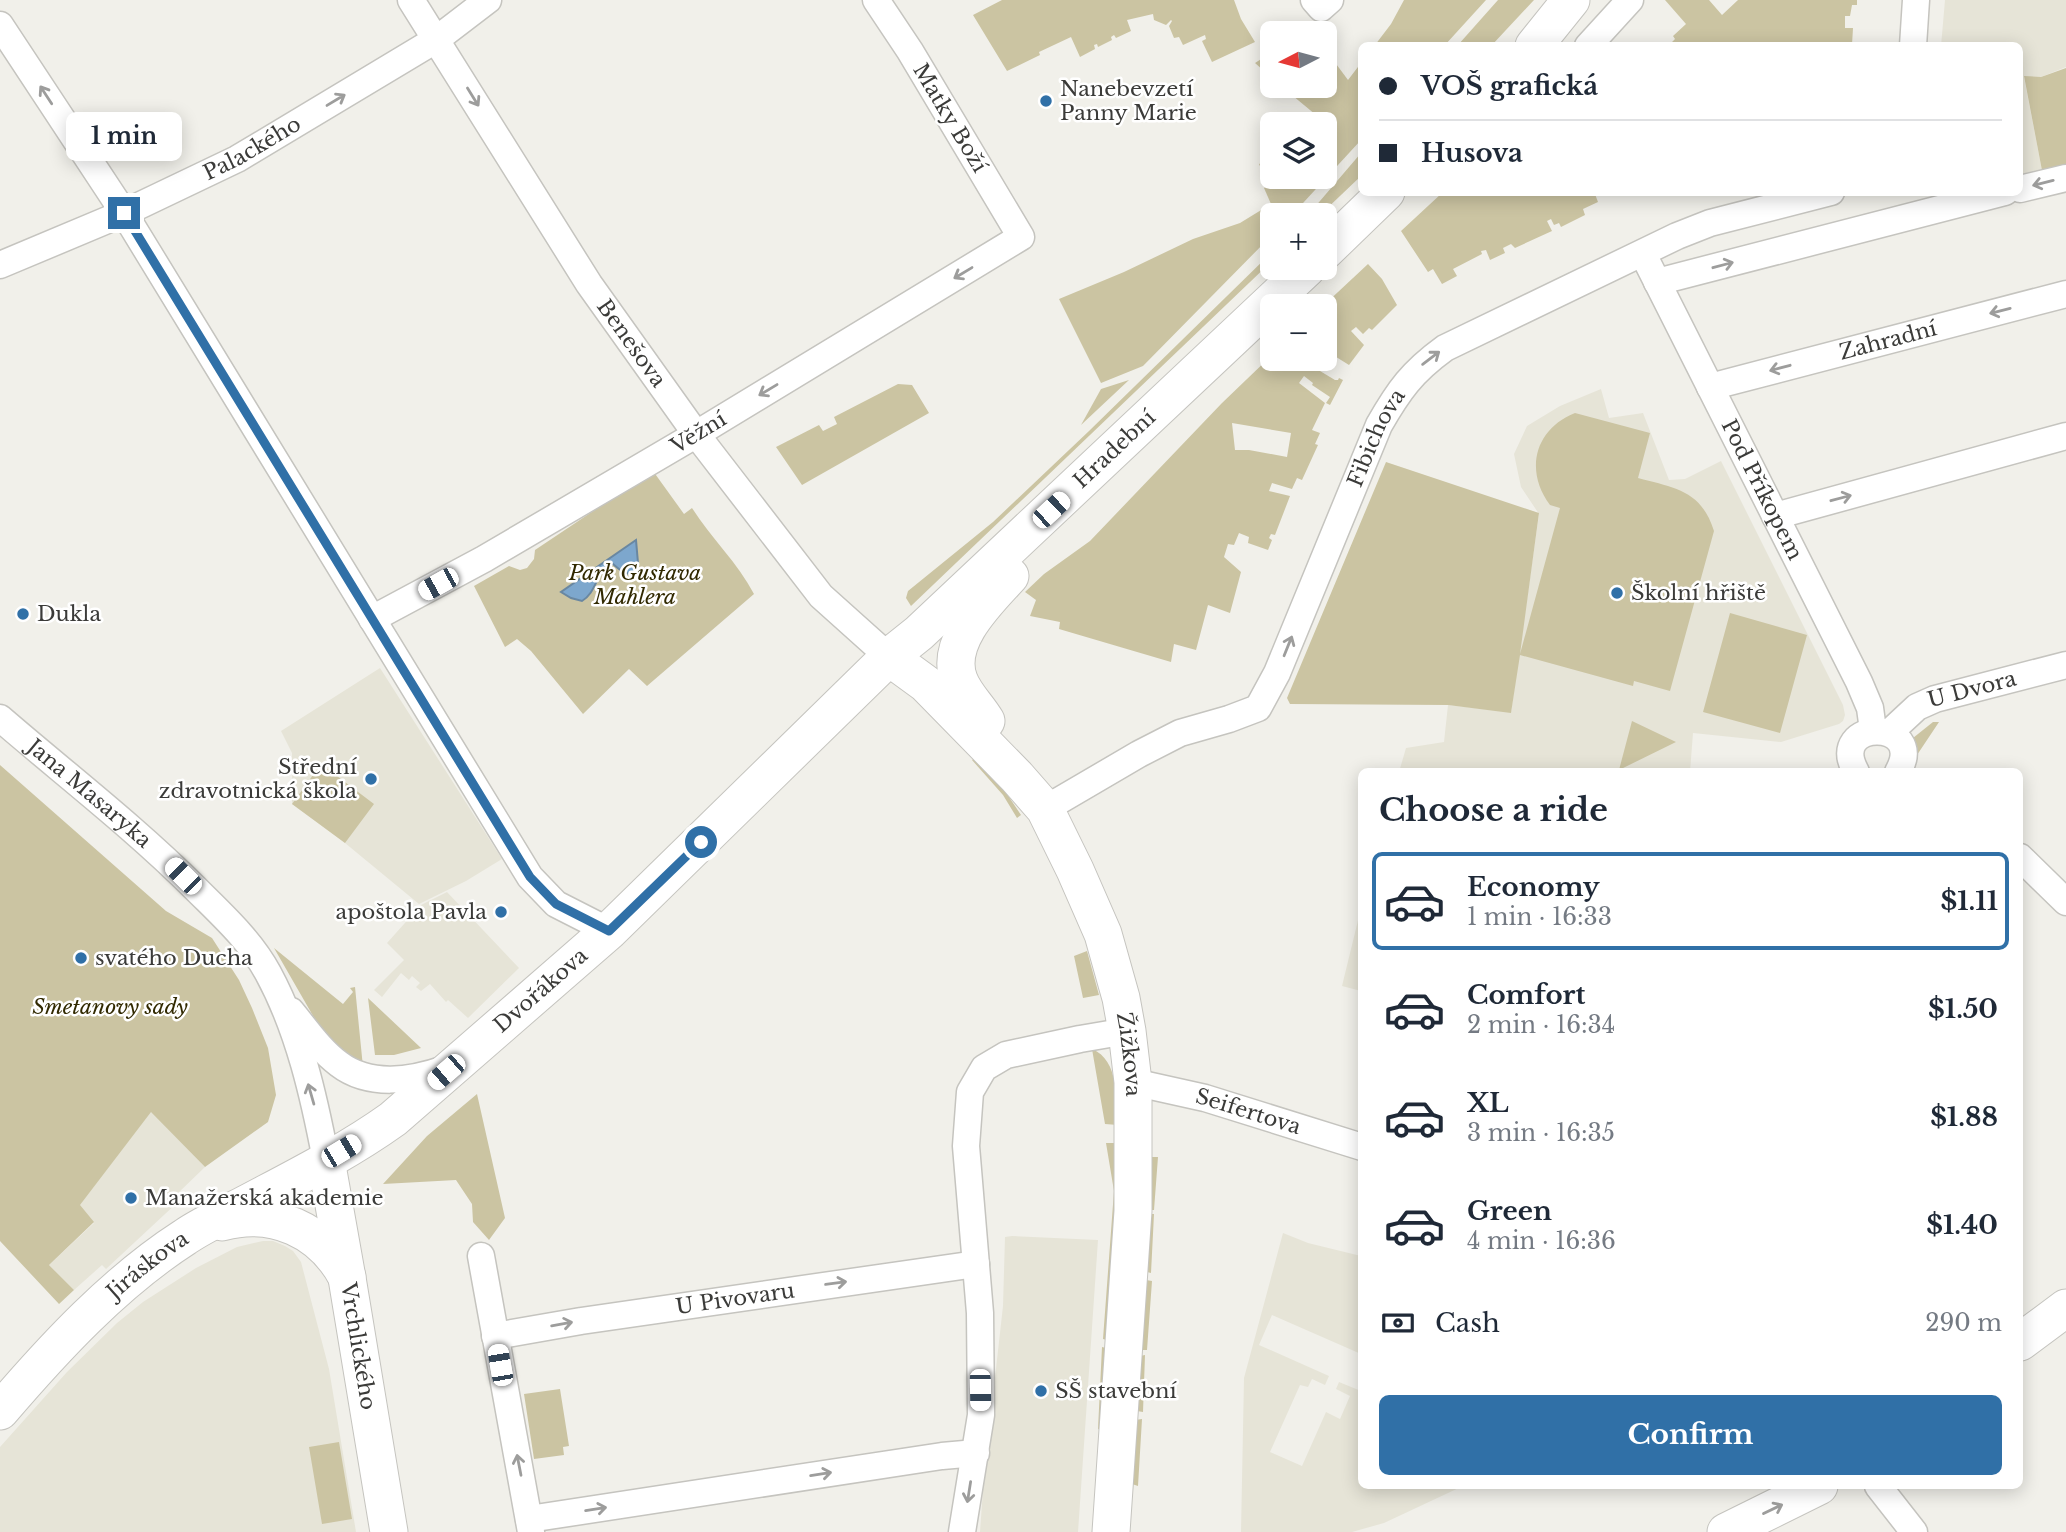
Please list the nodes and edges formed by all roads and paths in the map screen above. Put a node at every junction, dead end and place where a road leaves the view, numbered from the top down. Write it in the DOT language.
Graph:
graph roads {
  1 [pos="411,0"];
  2 [pos="488,0"];
  3 [pos="876,0"];
  4 [pos="1571,0"];
  5 [pos="1630,0"];
  6 [pos="1916,0"];
  7 [pos="0,25"];
  8 [pos="437,39"];
  9 [pos="1537,42"];
  10 [pos="1592,42"];
  11 [pos="1913,42"];
  12 [pos="2066,177"];
  13 [pos="2023,188"];
  14 [pos="1382,196"];
  15 [pos="1815,196"];
  16 [pos="1989,196"];
  17 [pos="124,213"];
  18 [pos="1021,237"];
  19 [pos="1337,239"];
  20 [pos="1643,254"];
  21 [pos="0,265"];
  22 [pos="1294,280"];
  23 [pos="1657,282"];
  24 [pos="2066,294"];
  25 [pos="1710,387"];
  26 [pos="696,433"];
  27 [pos="2066,436"];
  28 [pos="1126,439"];
  29 [pos="1775,516"];
  30 [pos="372,619"];
  31 [pos="889,657"];
  32 [pos="2066,665"];
  33 [pos="0,718"];
  34 [pos="1881,732"];
  35 [pos="1850,767"];
  36 [pos="1900,768"];
  37 [pos="1017,776"];
  38 [pos="1045,809"];
  39 [pos="2023,860"];
  40 [pos="2066,902"];
  41 [pos="609,931"];
  42 [pos="282,1001"];
  43 [pos="1128,1031"];
  44 [pos="453,1066"];
  45 [pos="1133,1082"];
  46 [pos="1358,1146"];
  47 [pos="326,1160"];
  48 [pos="201,1228"];
  49 [pos="481,1256"];
  50 [pos="976,1264"];
  51 [pos="347,1278"];
  52 [pos="2066,1308"];
  53 [pos="495,1336"];
  54 [pos="2023,1340"];
  55 [pos="0,1411"];
  56 [pos="976,1452"];
  57 [pos="1813,1489"];
  58 [pos="1880,1489"];
  59 [pos="530,1526"];
  60 [pos="389,1532"];
  61 [pos="962,1532"];
  62 [pos="1111,1532"];
  63 [pos="1726,1532"];
  64 [pos="1914,1532"];
  1 -- 8 [label="street, Benešova"];
  2 -- 8 [label="street, Palackého"];
  3 -- 18 [label="street, Matky Boží"];
  4 -- 9 [label="main road"];
  5 -- 10 [label="street"];
  6 -- 11 [label="street"];
  17 -- 7 [label="street, one-way"];
  17 -- 8 [label="street, Palackého, one-way"];
  8 -- 26 [label="street, Benešova, one-way"];
  12 -- 13 [label="street, one-way"];
  14 -- 19 [label="main road"];
  15 -- 20 [label="street, Fibichova"];
  23 -- 16 [label="street, one-way"];
  17 -- 21 [label="street, Palackého"];
  17 -- 30 [label="street"];
  18 -- 26 [label="street, Věžní, one-way"];
  20 -- 23 [label="street, Pod Příkopem"];
  38 -- 20 [label="street, Fibichova, one-way"];
  22 -- 28 [label="main road, Hradební"];
  23 -- 25 [label="street, Pod Příkopem"];
  24 -- 25 [label="street, Zahradní, one-way"];
  25 -- 29 [label="street, Pod Příkopem"];
  26 -- 30 [label="street, Věžní"];
  26 -- 31 [label="street, Benešova"];
  29 -- 27 [label="street, one-way"];
  28 -- 31 [label="main road, Hradební"];
  28 -- 37 [label="main road"];
  29 -- 34 [label="street, Pod Příkopem"];
  30 -- 41 [label="street"];
  31 -- 37 [label="main road, Žižkova"];
  31 -- 41 [label="main road, Dvořákova"];
  32 -- 34 [label="street, U Dvora"];
  33 -- 42 [label="street, Jana Masaryka"];
  34 -- 35 [label="street, U Dvora"];
  34 -- 36 [label="street, Pod Příkopem"];
  37 -- 38 [label="main road, Žižkova"];
  38 -- 43 [label="main road, Žižkova"];
  39 -- 40 [label="street"];
  41 -- 44 [label="main road, Dvořákova"];
  42 -- 44 [label="street, Jana Masaryka"];
  47 -- 42 [label="street, Jana Masaryka, one-way"];
  43 -- 45 [label="main road, Žižkova"];
  43 -- 50 [label="street"];
  44 -- 47 [label="main road, Dvořákova"];
  45 -- 46 [label="street, Seifertova"];
  45 -- 62 [label="main road, Žižkova"];
  47 -- 48 [label="main road, Jiráskova"];
  47 -- 51 [label="main road, Vrchlického"];
  48 -- 51 [label="main road"];
  48 -- 55 [label="main road, Jiráskova"];
  49 -- 53 [label="street"];
  53 -- 50 [label="street, U Pivovaru, one-way"];
  50 -- 56 [label="street"];
  51 -- 60 [label="main road, Vrchlického"];
  52 -- 54 [label="main road"];
  59 -- 53 [label="street, one-way"];
  59 -- 56 [label="street, one-way"];
  56 -- 61 [label="street, one-way"];
  63 -- 57 [label="main road, one-way"];
  58 -- 64 [label="street"];
}
